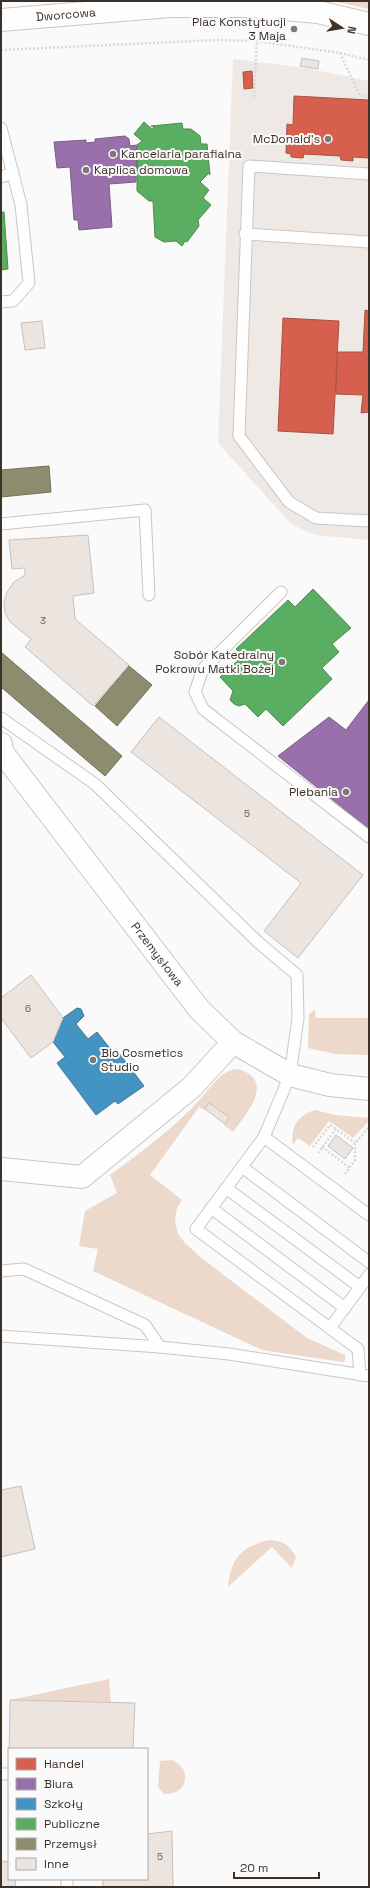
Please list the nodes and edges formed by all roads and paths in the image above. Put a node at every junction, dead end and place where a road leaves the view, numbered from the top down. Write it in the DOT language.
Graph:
graph roads {
  1 [pos="1,20"];
  2 [pos="369,24"];
  3 [pos="257,41"];
  4 [pos="1,50"];
  5 [pos="340,53"];
  6 [pos="369,60"];
  7 [pos="254,97"];
  8 [pos="368,98"];
  9 [pos="1,128"];
  10 [pos="13,173"];
  11 [pos="369,174"];
  12 [pos="1,177"];
  13 [pos="245,234"];
  14 [pos="369,242"];
  15 [pos="1,302"];
  16 [pos="369,521"];
  17 [pos="1,524"];
  18 [pos="281,592"];
  19 [pos="149,595"];
  20 [pos="1,718"];
  21 [pos="1,744"];
  22 [pos="369,837"];
  23 [pos="233,1042"];
  24 [pos="290,1075"];
  25 [pos="369,1089"];
  26 [pos="369,1127"];
  27 [pos="336,1129"];
  28 [pos="264,1137"];
  29 [pos="355,1143"];
  30 [pos="313,1148"];
  31 [pos="242,1167"];
  32 [pos="1,1169"];
  33 [pos="226,1188"];
  34 [pos="211,1208"];
  35 [pos="369,1215"];
  36 [pos="369,1262"];
  37 [pos="1,1271"];
  38 [pos="369,1276"];
  39 [pos="360,1287"];
  40 [pos="345,1308"];
  41 [pos="330,1328"];
  42 [pos="1,1336"];
  43 [pos="160,1347"];
  44 [pos="365,1376"];
  1 -- 2 [label="street, Dworcowa"];
  3 -- 4 [label="path"];
  3 -- 5 [label="path"];
  3 -- 7 [label="path"];
  5 -- 6 [label="path"];
  5 -- 8 [label="path"];
  9 -- 10 [label="lane"];
  10 -- 12 [label="lane"];
  10 -- 15 [label="lane"];
  11 -- 13 [label="lane"];
  13 -- 14 [label="lane"];
  13 -- 16 [label="lane"];
  17 -- 19 [label="lane"];
  18 -- 22 [label="lane"];
  20 -- 24 [label="lane"];
  21 -- 23 [label="street, Przemysłowa"];
  23 -- 24 [label="street, Przemysłowa"];
  23 -- 32 [label="street"];
  24 -- 25 [label="street, Przemysłowa"];
  24 -- 28 [label="lane"];
  26 -- 29 [label="path"];
  27 -- 29 [label="path"];
  27 -- 29 [label="path"];
  27 -- 30 [label="path"];
  28 -- 31 [label="lane"];
  28 -- 35 [label="lane"];
  31 -- 33 [label="lane"];
  31 -- 36 [label="lane"];
  33 -- 34 [label="lane"];
  33 -- 39 [label="lane"];
  34 -- 40 [label="lane"];
  34 -- 41 [label="lane"];
  37 -- 43 [label="lane"];
  38 -- 39 [label="lane"];
  39 -- 40 [label="lane"];
  40 -- 41 [label="lane"];
  41 -- 44 [label="lane"];
  42 -- 43 [label="lane"];
  43 -- 44 [label="lane"];
}
